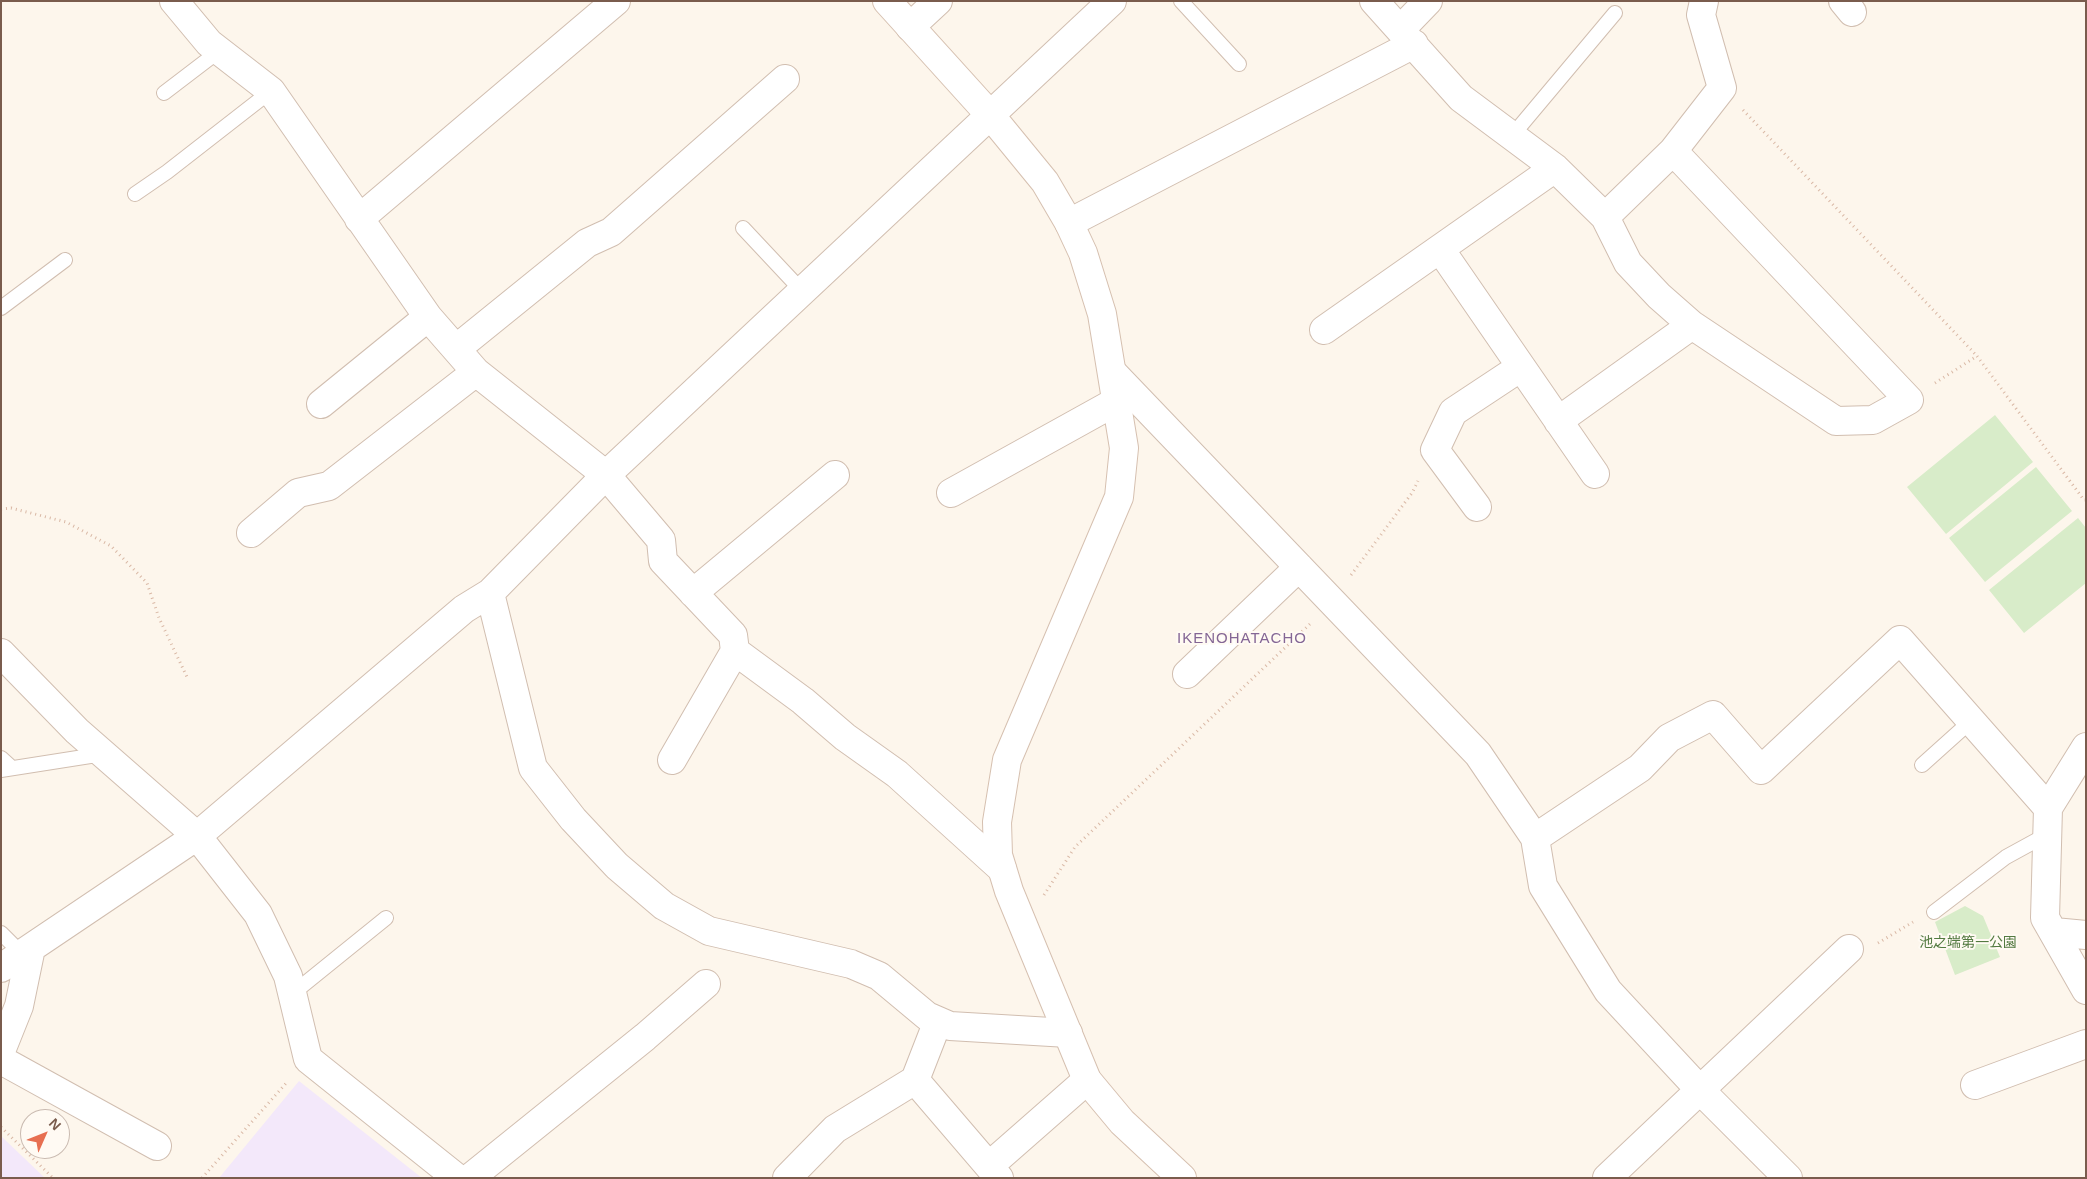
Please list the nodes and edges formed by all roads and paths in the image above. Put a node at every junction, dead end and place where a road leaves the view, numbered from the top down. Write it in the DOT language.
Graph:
graph roads {
  1 [pos="174,1"];
  2 [pos="616,1"];
  3 [pos="887,1"];
  4 [pos="938,1"];
  5 [pos="1112,1"];
  6 [pos="1181,1"];
  7 [pos="1374,1"];
  8 [pos="1428,1"];
  9 [pos="1704,1"];
  10 [pos="1615,13"];
  11 [pos="910,27"];
  12 [pos="1407,37"];
  13 [pos="219,51"];
  14 [pos="1239,64"];
  15 [pos="785,79"];
  16 [pos="1722,88"];
  17 [pos="271,91"];
  18 [pos="164,93"];
  19 [pos="991,116"];
  20 [pos="1511,137"];
  21 [pos="1673,151"];
  22 [pos="1555,168"];
  23 [pos="136,194"];
  24 [pos="1605,217"];
  25 [pos="359,219"];
  26 [pos="1069,223"];
  27 [pos="743,228"];
  28 [pos="1440,249"];
  29 [pos="65,260"];
  30 [pos="802,292"];
  31 [pos="1,308"];
  32 [pos="428,317"];
  33 [pos="1692,326"];
  34 [pos="1324,330"];
  35 [pos="456,349"];
  36 [pos="1976,356"];
  37 [pos="1521,367"];
  38 [pos="476,372"];
  39 [pos="1112,372"];
  40 [pos="1909,400"];
  41 [pos="1118,401"];
  42 [pos="321,404"];
  43 [pos="1558,420"];
  44 [pos="1436,450"];
  45 [pos="1595,474"];
  46 [pos="606,475"];
  47 [pos="835,475"];
  48 [pos="951,493"];
  49 [pos="2086,500"];
  50 [pos="1477,507"];
  51 [pos="1,509"];
  52 [pos="250,532"];
  53 [pos="1299,567"];
  54 [pos="490,593"];
  55 [pos="693,593"];
  56 [pos="1332,602"];
  57 [pos="735,650"];
  58 [pos="1,653"];
  59 [pos="1187,674"];
  60 [pos="186,677"];
  61 [pos="1971,721"];
  62 [pos="2086,747"];
  63 [pos="103,754"];
  64 [pos="1,758"];
  65 [pos="672,760"];
  66 [pos="1922,765"];
  67 [pos="7,769"];
  68 [pos="2076,780"];
  69 [pos="2048,821"];
  70 [pos="197,836"];
  71 [pos="1535,838"];
  72 [pos="1002,869"];
  73 [pos="1934,912"];
  74 [pos="386,918"];
  75 [pos="1021,920"];
  76 [pos="2054,932"];
  77 [pos="1,933"];
  78 [pos="2086,935"];
  79 [pos="1849,950"];
  80 [pos="18,956"];
  81 [pos="706,984"];
  82 [pos="2086,990"];
  83 [pos="292,994"];
  84 [pos="938,1021"];
  85 [pos="1068,1033"];
  86 [pos="2086,1044"];
  87 [pos="1,1051"];
  88 [pos="308,1059"];
  89 [pos="1,1060"];
  90 [pos="915,1080"];
  91 [pos="1087,1080"];
  92 [pos="1976,1085"];
  93 [pos="1700,1090"];
  94 [pos="1,1127"];
  95 [pos="157,1146"];
  96 [pos="994,1172"];
  97 [pos="53,1178"];
  98 [pos="202,1178"];
  99 [pos="457,1178"];
  100 [pos="470,1178"];
  101 [pos="787,1178"];
  102 [pos="1182,1178"];
  103 [pos="1607,1178"];
  104 [pos="1788,1178"];
  1 -- 13 [label="street"];
  2 -- 25 [label="street"];
  3 -- 11 [label="street"];
  4 -- 11 [label="street"];
  5 -- 19 [label="street"];
  6 -- 14 [label="lane"];
  7 -- 12 [label="street"];
  8 -- 12 [label="street"];
  9 -- 16 [label="street"];
  10 -- 20 [label="lane"];
  11 -- 19 [label="street"];
  12 -- 20 [label="street"];
  12 -- 26 [label="street"];
  13 -- 17 [label="street"];
  13 -- 18 [label="lane"];
  15 -- 35 [label="street"];
  16 -- 21 [label="street"];
  16 -- 36 [label="path"];
  17 -- 23 [label="lane"];
  17 -- 25 [label="street"];
  19 -- 26 [label="street"];
  19 -- 30 [label="street"];
  20 -- 22 [label="street"];
  21 -- 24 [label="street"];
  21 -- 40 [label="street"];
  22 -- 24 [label="street"];
  22 -- 28 [label="street"];
  24 -- 33 [label="street"];
  25 -- 32 [label="street"];
  26 -- 39 [label="street"];
  27 -- 30 [label="lane"];
  28 -- 34 [label="street"];
  28 -- 37 [label="street"];
  29 -- 31 [label="lane"];
  30 -- 46 [label="street"];
  32 -- 35 [label="street"];
  32 -- 42 [label="street"];
  33 -- 40 [label="street"];
  33 -- 43 [label="street"];
  35 -- 38 [label="street"];
  36 -- 40 [label="path"];
  36 -- 49 [label="path"];
  37 -- 43 [label="street"];
  37 -- 44 [label="street"];
  38 -- 46 [label="street"];
  38 -- 52 [label="street"];
  39 -- 41 [label="street"];
  39 -- 53 [label="street"];
  41 -- 48 [label="street"];
  41 -- 72 [label="street"];
  43 -- 45 [label="street"];
  44 -- 50 [label="street"];
  44 -- 56 [label="path"];
  46 -- 54 [label="street"];
  46 -- 55 [label="street"];
  47 -- 55 [label="street"];
  51 -- 60 [label="path"];
  53 -- 56 [label="street"];
  53 -- 59 [label="street"];
  54 -- 70 [label="street"];
  54 -- 84 [label="street"];
  55 -- 57 [label="street"];
  56 -- 71 [label="street"];
  56 -- 75 [label="path"];
  57 -- 65 [label="street"];
  57 -- 72 [label="street"];
  58 -- 63 [label="street"];
  61 -- 66 [label="lane"];
  61 -- 69 [label="street"];
  61 -- 71 [label="street"];
  62 -- 68 [label="street"];
  63 -- 67 [label="lane"];
  63 -- 70 [label="street"];
  64 -- 67 [label="lane"];
  68 -- 69 [label="street"];
  69 -- 73 [label="lane"];
  69 -- 76 [label="street"];
  70 -- 80 [label="street"];
  70 -- 83 [label="street"];
  71 -- 93 [label="street"];
  72 -- 75 [label="street"];
  73 -- 79 [label="path"];
  74 -- 83 [label="lane"];
  75 -- 85 [label="street"];
  76 -- 78 [label="street"];
  76 -- 82 [label="street"];
  77 -- 80 [label="lane"];
  79 -- 93 [label="street"];
  80 -- 87 [label="street"];
  81 -- 100 [label="street"];
  83 -- 88 [label="street"];
  84 -- 85 [label="street"];
  84 -- 90 [label="street"];
  85 -- 91 [label="street"];
  86 -- 92 [label="street"];
  88 -- 98 [label="path"];
  88 -- 99 [label="street"];
  89 -- 95 [label="street"];
  90 -- 96 [label="street"];
  90 -- 101 [label="street"];
  91 -- 96 [label="street"];
  91 -- 102 [label="street"];
  93 -- 103 [label="street"];
  93 -- 104 [label="street"];
  94 -- 97 [label="path"];
}
